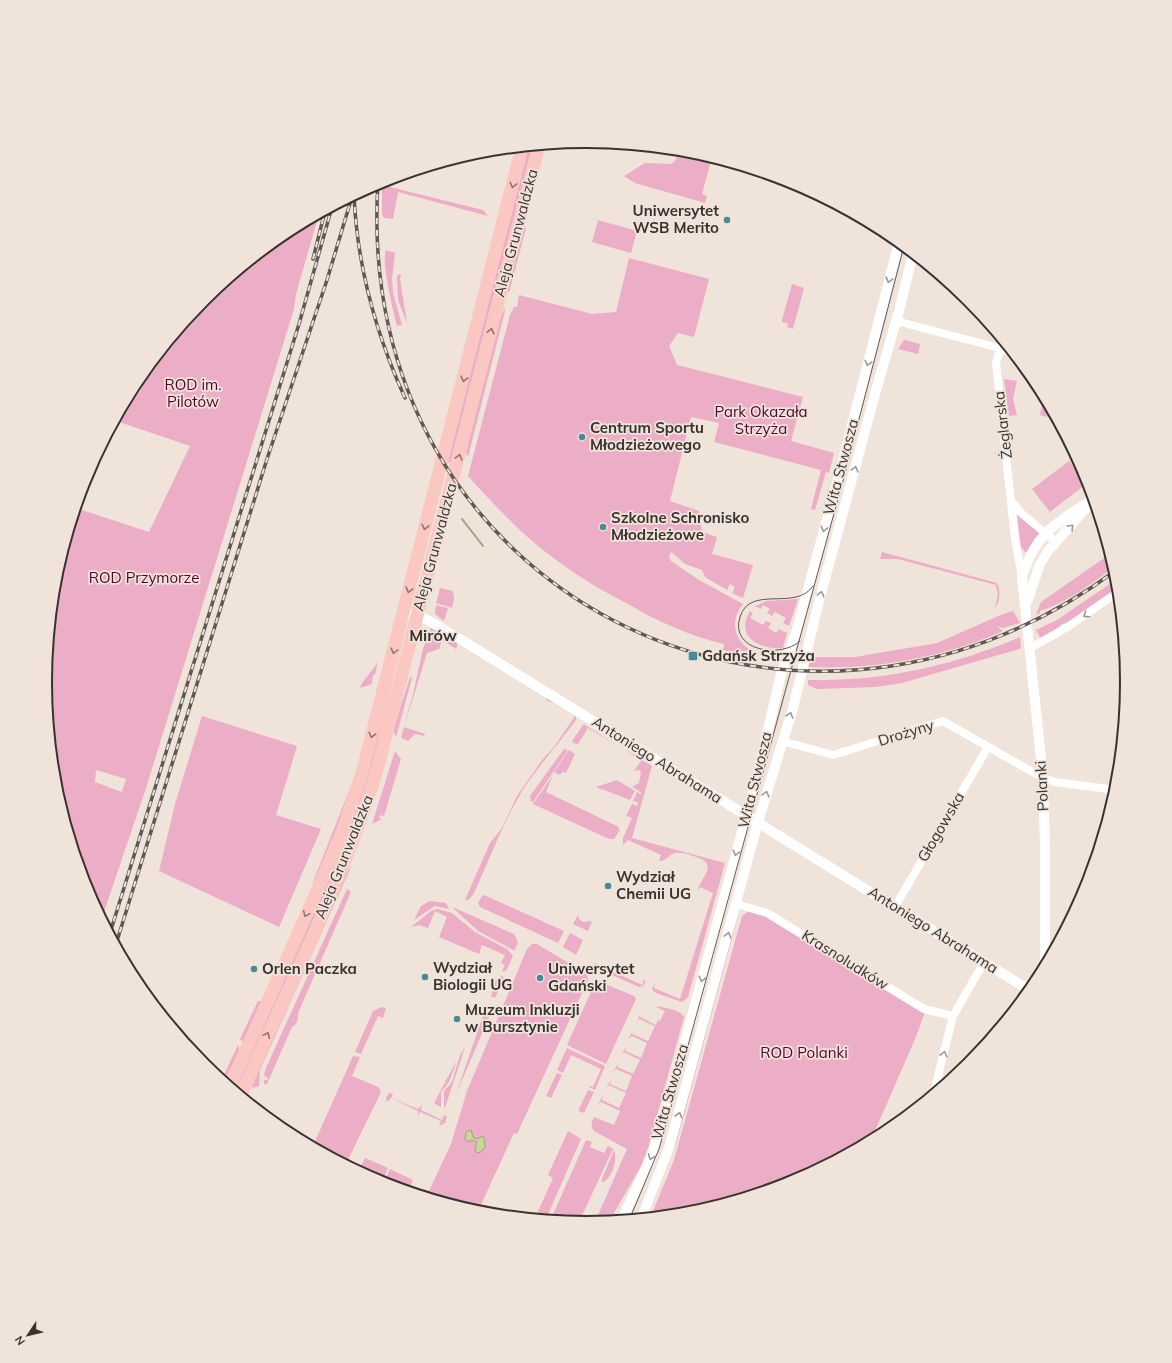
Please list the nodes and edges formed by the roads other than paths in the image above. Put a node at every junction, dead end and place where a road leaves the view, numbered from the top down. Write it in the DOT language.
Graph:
graph roads {
  1 [pos="538,150"];
  2 [pos="521,152"];
  3 [pos="897,248"];
  4 [pos="912,259"];
  5 [pos="896,321"];
  6 [pos="1001,345"];
  7 [pos="1003,348"];
  8 [pos="861,390"];
  9 [pos="875,394"];
  10 [pos="1013,503"];
  11 [pos="1089,503"];
  12 [pos="1090,504"];
  13 [pos="1046,533"];
  14 [pos="1056,542"];
  15 [pos="1018,553"];
  16 [pos="1028,558"];
  17 [pos="1040,564"];
  18 [pos="415,568"];
  19 [pos="429,572"];
  20 [pos="1022,577"];
  21 [pos="1113,596"];
  22 [pos="1025,608"];
  23 [pos="404,613"];
  24 [pos="417,616"];
  25 [pos="1029,650"];
  26 [pos="782,741"];
  27 [pos="988,747"];
  28 [pos="1043,778"];
  29 [pos="1109,789"];
  30 [pos="746,816"];
  31 [pos="758,822"];
  32 [pos="736,904"];
  33 [pos="895,907"];
  34 [pos="1045,954"];
  35 [pos="984,962"];
  36 [pos="1024,987"];
  37 [pos="953,1016"];
  38 [pos="232,1081"];
  39 [pos="936,1085"];
  40 [pos="243,1090"];
  41 [pos="644,1212"];
  42 [pos="625,1214"];
  19 -- 1 [label="main road, Aleja Grunwaldzka, one-way"];
  2 -- 18 [label="main road, Aleja Grunwaldzka, one-way"];
  3 -- 8 [label="street, Wita Stwosza, one-way"];
  4 -- 5 [label="street, Wita Stwosza"];
  5 -- 6 [label="street"];
  5 -- 9 [label="street, Wita Stwosza"];
  7 -- 10 [label="street, Żeglarska"];
  8 -- 9 [label="street"];
  8 -- 30 [label="street, Wita Stwosza, one-way"];
  26 -- 9 [label="street, Wita Stwosza, one-way"];
  10 -- 13 [label="street"];
  10 -- 15 [label="street, Żeglarska"];
  11 -- 13 [label="street"];
  14 -- 12 [label="street, one-way"];
  13 -- 14 [label="street"];
  13 -- 16 [label="street"];
  14 -- 17 [label="street"];
  15 -- 16 [label="street"];
  15 -- 20 [label="street, Żeglarska"];
  16 -- 17 [label="street"];
  16 -- 20 [label="street"];
  17 -- 22 [label="street"];
  18 -- 19 [label="main road"];
  18 -- 23 [label="main road, Aleja Grunwaldzka, one-way"];
  19 -- 24 [label="main road, Aleja Grunwaldzka"];
  20 -- 22 [label="street, Polanki"];
  21 -- 25 [label="street, one-way"];
  22 -- 25 [label="street, Polanki"];
  23 -- 24 [label="street, Antoniego Abrahama"];
  23 -- 38 [label="main road, Aleja Grunwaldzka, one-way"];
  24 -- 30 [label="street, Antoniego Abrahama"];
  40 -- 24 [label="main road, Aleja Grunwaldzka, one-way"];
  25 -- 28 [label="street, Polanki"];
  26 -- 27 [label="street, Drożyny"];
  31 -- 26 [label="street, Wita Stwosza, one-way"];
  27 -- 28 [label="street, Drożyny"];
  27 -- 33 [label="street, Głogowska"];
  28 -- 29 [label="street, Drożyny"];
  28 -- 34 [label="street, Polanki"];
  30 -- 31 [label="street, Antoniego Abrahama"];
  30 -- 42 [label="street, Wita Stwosza, one-way"];
  31 -- 32 [label="street, Wita Stwosza"];
  31 -- 33 [label="street, Antoniego Abrahama"];
  32 -- 37 [label="street, Krasnoludków"];
  41 -- 32 [label="street, Wita Stwosza, one-way"];
  33 -- 35 [label="street, Antoniego Abrahama"];
  35 -- 36 [label="street, Antoniego Abrahama"];
  35 -- 37 [label="street"];
  39 -- 37 [label="street, one-way"];
}
